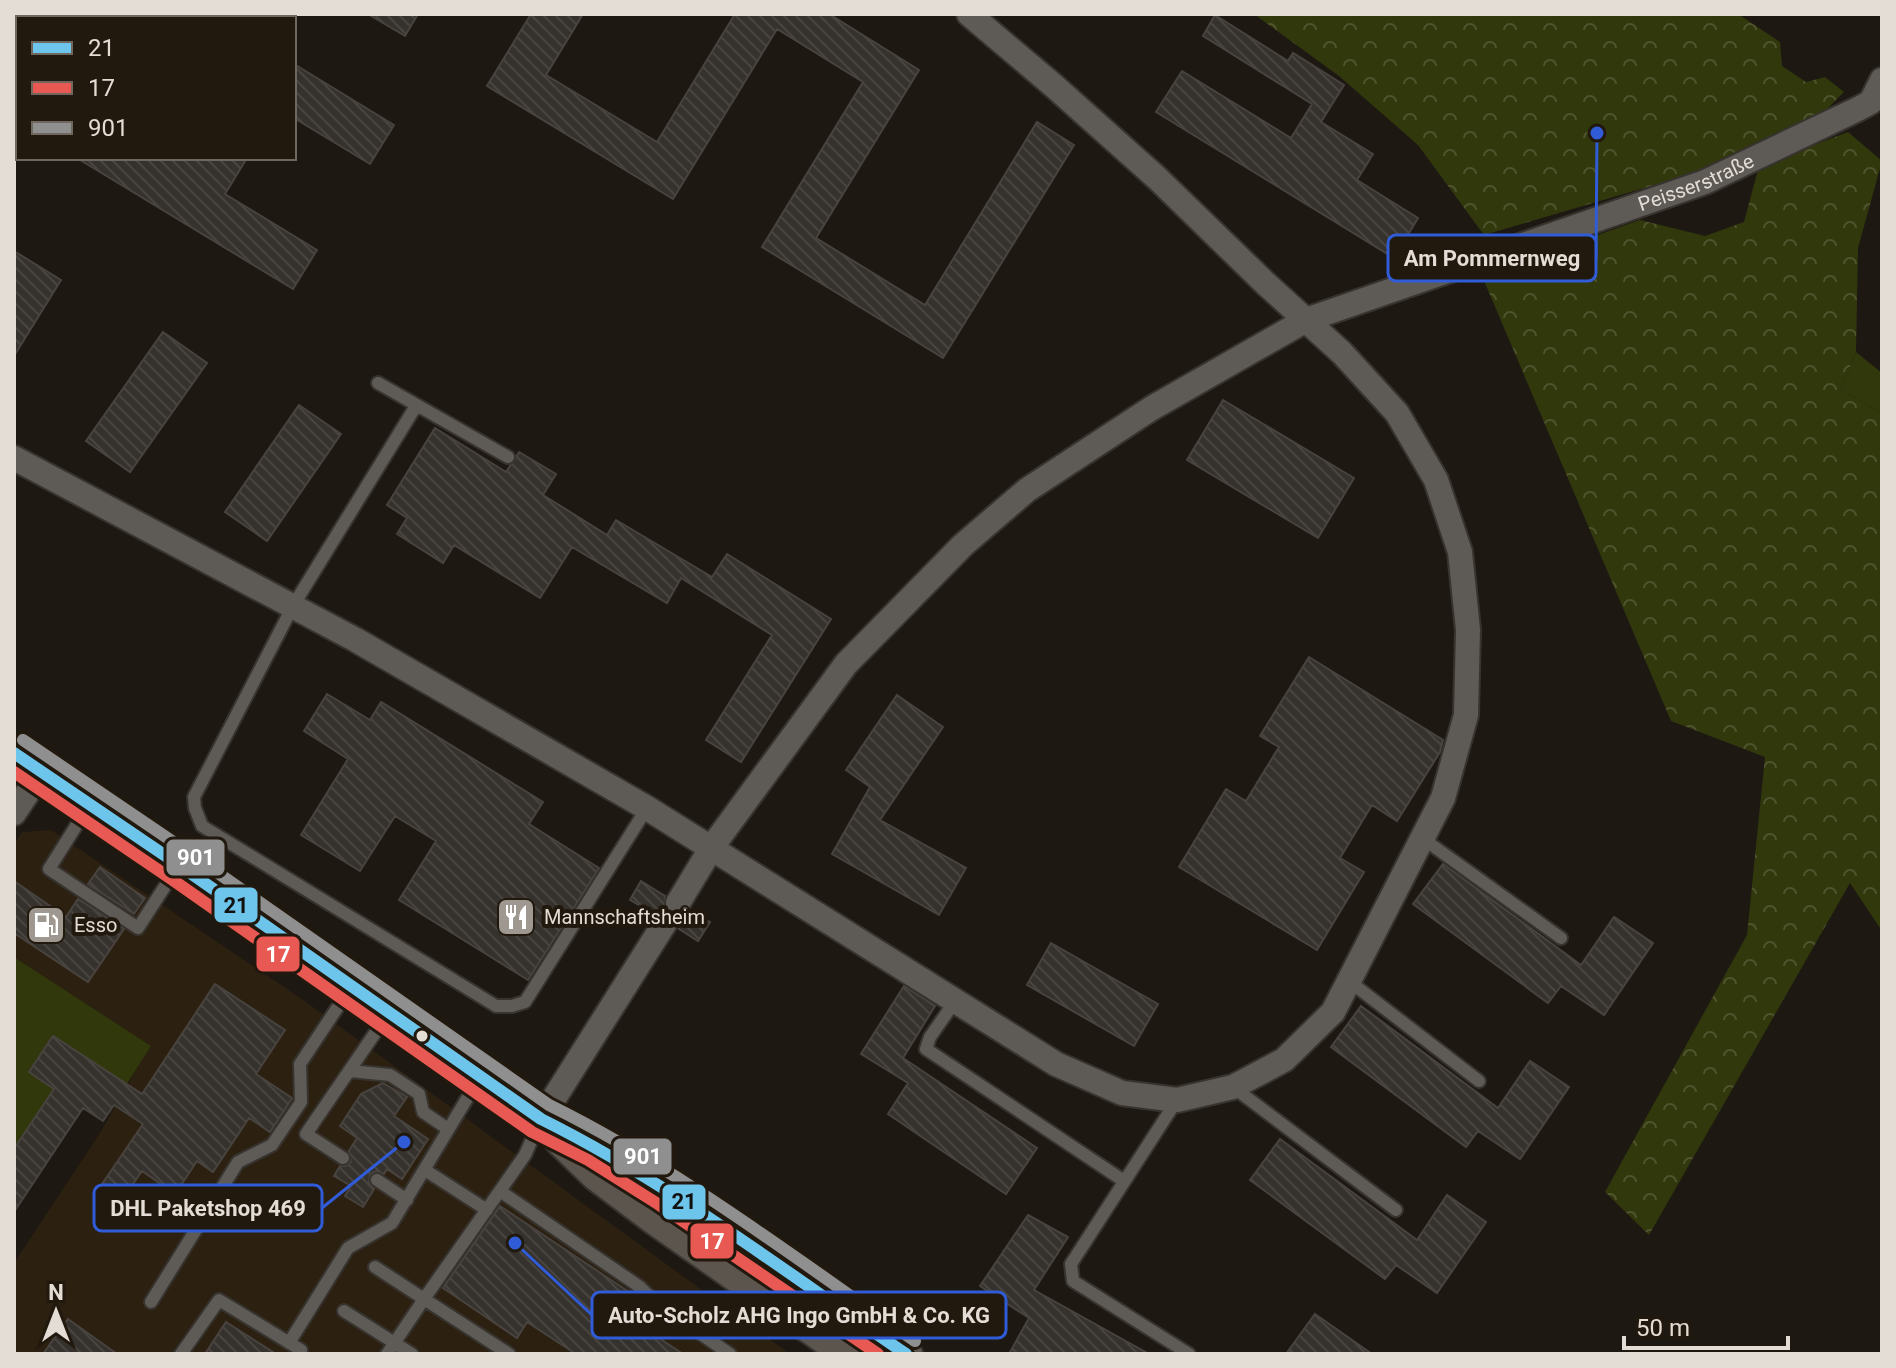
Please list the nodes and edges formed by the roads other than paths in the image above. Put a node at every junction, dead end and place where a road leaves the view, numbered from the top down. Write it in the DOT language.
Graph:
graph roads {
  1 [pos="969,14"];
  2 [pos="1882,80"];
  3 [pos="1306,320"];
  4 [pos="378,383"];
  5 [pos="416,406"];
  6 [pos="508,457"];
  7 [pos="14,458"];
  8 [pos="293,606"];
  9 [pos="14,753"];
  10 [pos="42,771"];
  11 [pos="90,804"];
  12 [pos="647,808"];
  13 [pos="14,813"];
  14 [pos="1422,838"];
  15 [pos="712,847"];
  16 [pos="179,865"];
  17 [pos="1561,938"];
  18 [pos="1349,981"];
  19 [pos="351,987"];
  20 [pos="956,1000"];
  21 [pos="388,1014"];
  22 [pos="350,1071"];
  23 [pos="481,1076"];
  24 [pos="1479,1081"];
  25 [pos="1233,1087"];
  26 [pos="1177,1100"];
  27 [pos="541,1119"];
  28 [pos="448,1129"];
  29 [pos="343,1158"];
  30 [pos="425,1170"];
  31 [pos="377,1180"];
  32 [pos="1124,1181"];
  33 [pos="500,1191"];
  34 [pos="407,1200"];
  35 [pos="487,1210"];
  36 [pos="1396,1210"];
  37 [pos="375,1267"];
  38 [pos="424,1299"];
  39 [pos="151,1302"];
  40 [pos="344,1311"];
  41 [pos="289,1343"];
  42 [pos="391,1348"];
  43 [pos="181,1354"];
  44 [pos="299,1354"];
  45 [pos="412,1354"];
  46 [pos="509,1354"];
  47 [pos="730,1354"];
  48 [pos="848,1354"];
  49 [pos="906,1354"];
  50 [pos="1189,1354"];
  1 -- 3 [label="street"];
  2 -- 3 [label="street, Peisserstraße"];
  3 -- 14 [label="street"];
  3 -- 15 [label="street, Peisserstraße"];
  4 -- 5 [label="lane"];
  5 -- 6 [label="lane"];
  5 -- 8 [label="lane"];
  7 -- 8 [label="street"];
  8 -- 12 [label="street"];
  8 -- 12 [label="lane"];
  9 -- 10 [label="main road"];
  10 -- 11 [label="main road"];
  10 -- 13 [label="street"];
  11 -- 16 [label="main road"];
  11 -- 16 [label="lane"];
  12 -- 15 [label="street"];
  14 -- 17 [label="lane"];
  14 -- 18 [label="street"];
  15 -- 20 [label="street"];
  15 -- 27 [label="street, Peisserstraße"];
  16 -- 19 [label="main road"];
  18 -- 24 [label="lane"];
  18 -- 25 [label="street"];
  19 -- 21 [label="main road"];
  19 -- 39 [label="lane"];
  20 -- 26 [label="street"];
  20 -- 32 [label="lane"];
  21 -- 22 [label="lane"];
  21 -- 23 [label="main road"];
  22 -- 28 [label="lane"];
  22 -- 29 [label="lane"];
  23 -- 27 [label="main road"];
  23 -- 28 [label="lane"];
  25 -- 26 [label="street"];
  25 -- 36 [label="lane"];
  26 -- 32 [label="lane"];
  27 -- 33 [label="lane"];
  27 -- 48 [label="main road"];
  27 -- 49 [label="main road"];
  28 -- 30 [label="lane"];
  30 -- 34 [label="lane"];
  30 -- 35 [label="lane"];
  31 -- 34 [label="lane"];
  32 -- 50 [label="lane"];
  33 -- 35 [label="lane"];
  33 -- 47 [label="lane"];
  34 -- 41 [label="lane"];
  35 -- 38 [label="lane"];
  37 -- 38 [label="lane"];
  38 -- 42 [label="lane"];
  38 -- 46 [label="lane"];
  40 -- 42 [label="lane"];
  41 -- 43 [label="lane"];
  41 -- 44 [label="lane"];
  42 -- 45 [label="lane"];
}
